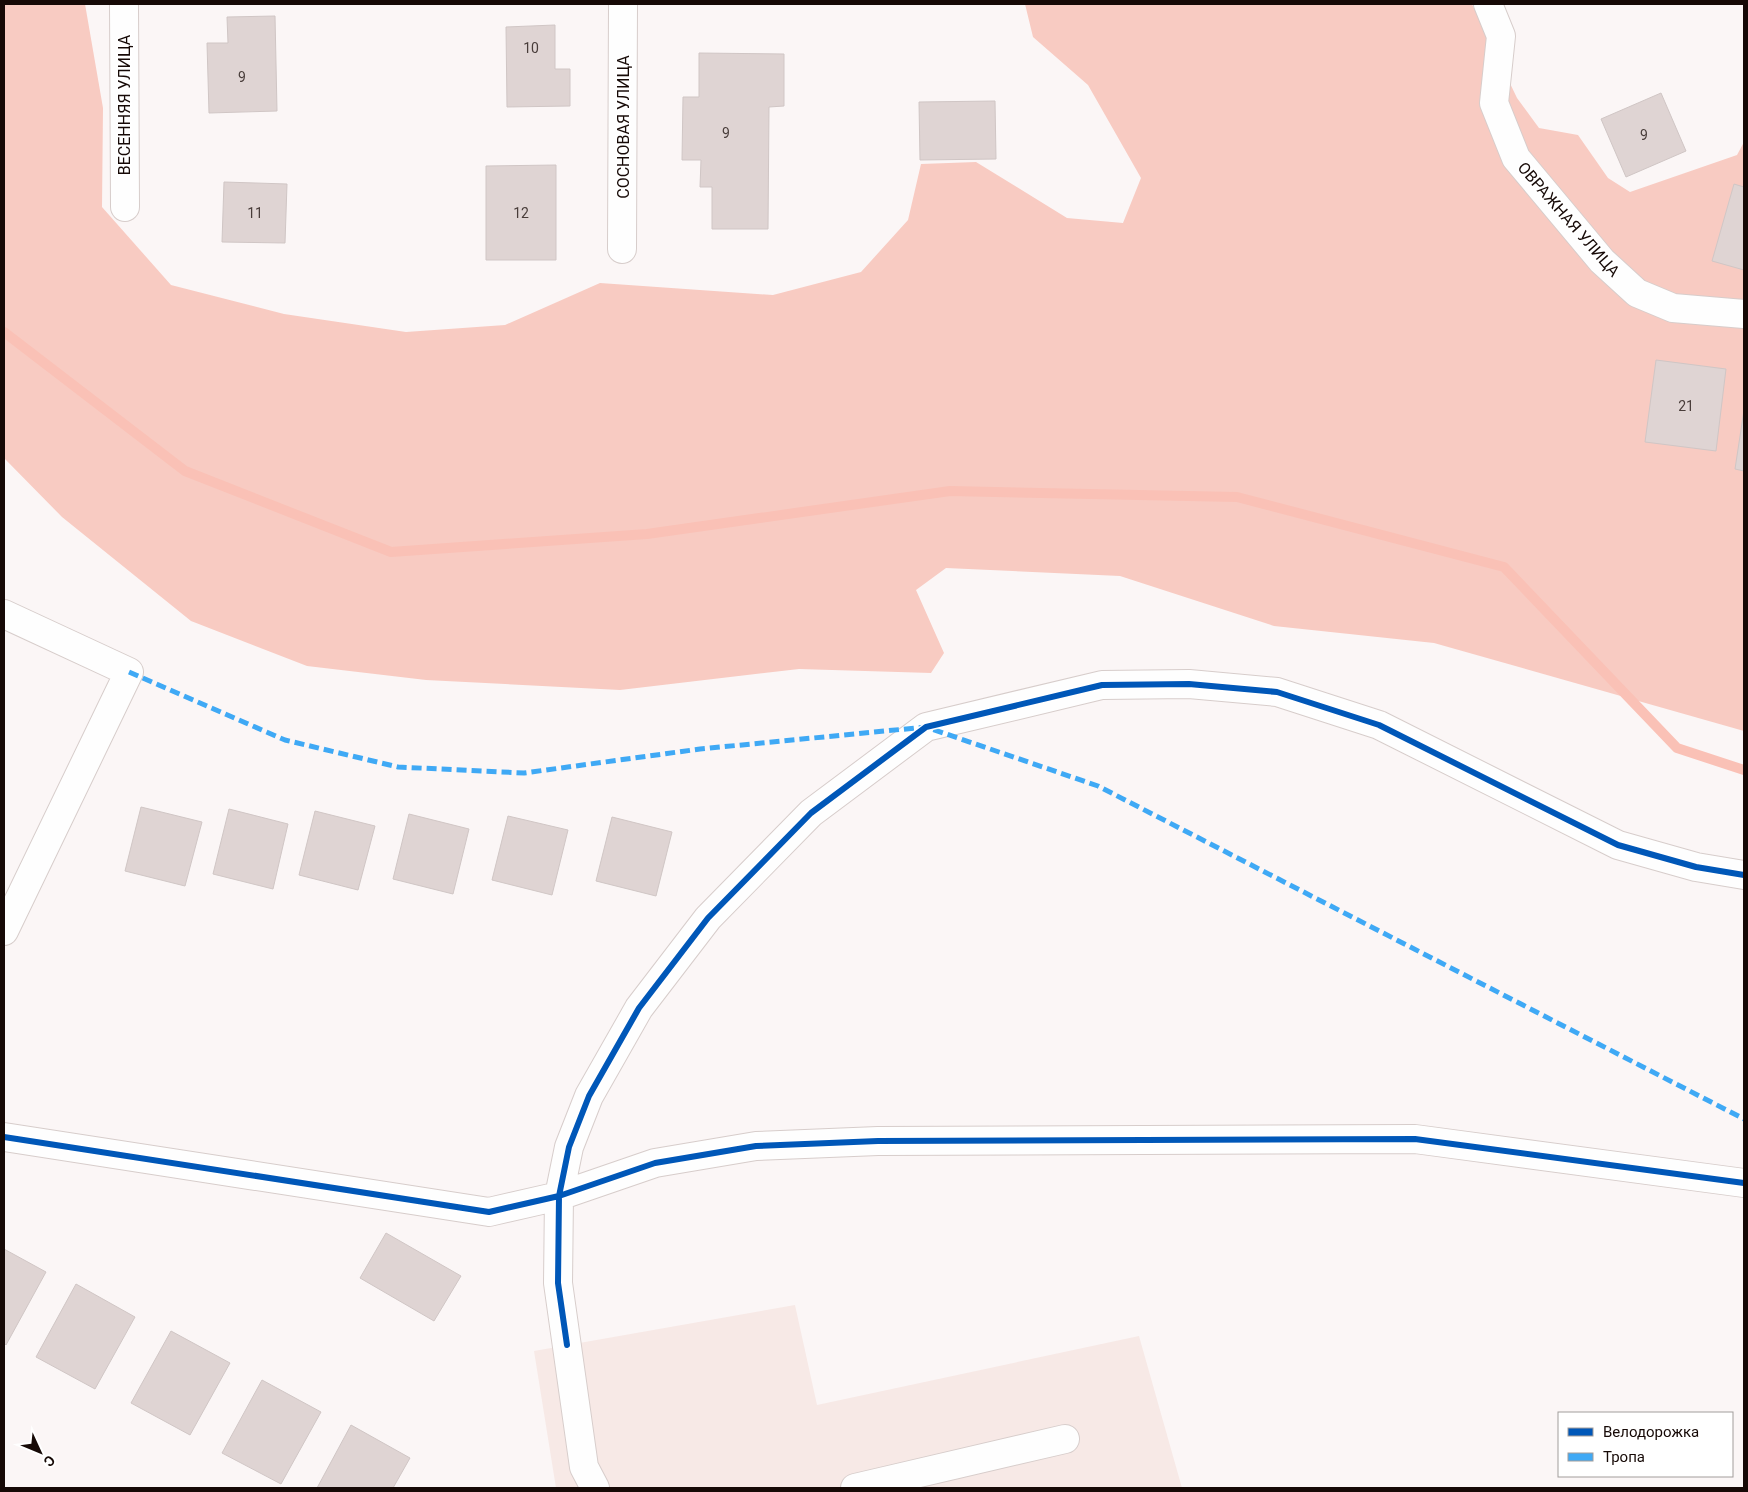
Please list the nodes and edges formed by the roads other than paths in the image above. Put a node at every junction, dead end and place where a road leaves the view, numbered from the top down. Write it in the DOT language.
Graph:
graph roads {
  1 [pos="124,4"];
  2 [pos="624,4"];
  3 [pos="1488,4"];
  4 [pos="125,207"];
  5 [pos="622,250"];
  6 [pos="1744,314"];
  7 [pos="4,614"];
  8 [pos="1744,875"];
  9 [pos="4,931"];
  10 [pos="4,1137"];
  11 [pos="1744,1183"];
  12 [pos="559,1196"];
  13 [pos="1065,1440"];
  14 [pos="595,1488"];
  15 [pos="855,1488"];
  1 -- 4 [label="street, ВЕСЕННЯЯ УЛИЦА"];
  2 -- 5 [label="street, СОСНОВАЯ УЛИЦА"];
  3 -- 6 [label="street, ОВРАЖНАЯ УЛИЦА"];
  7 -- 9 [label="street"];
  8 -- 12 [label="street"];
  10 -- 12 [label="street"];
  11 -- 12 [label="street"];
  12 -- 14 [label="street"];
  13 -- 15 [label="street"];
}
